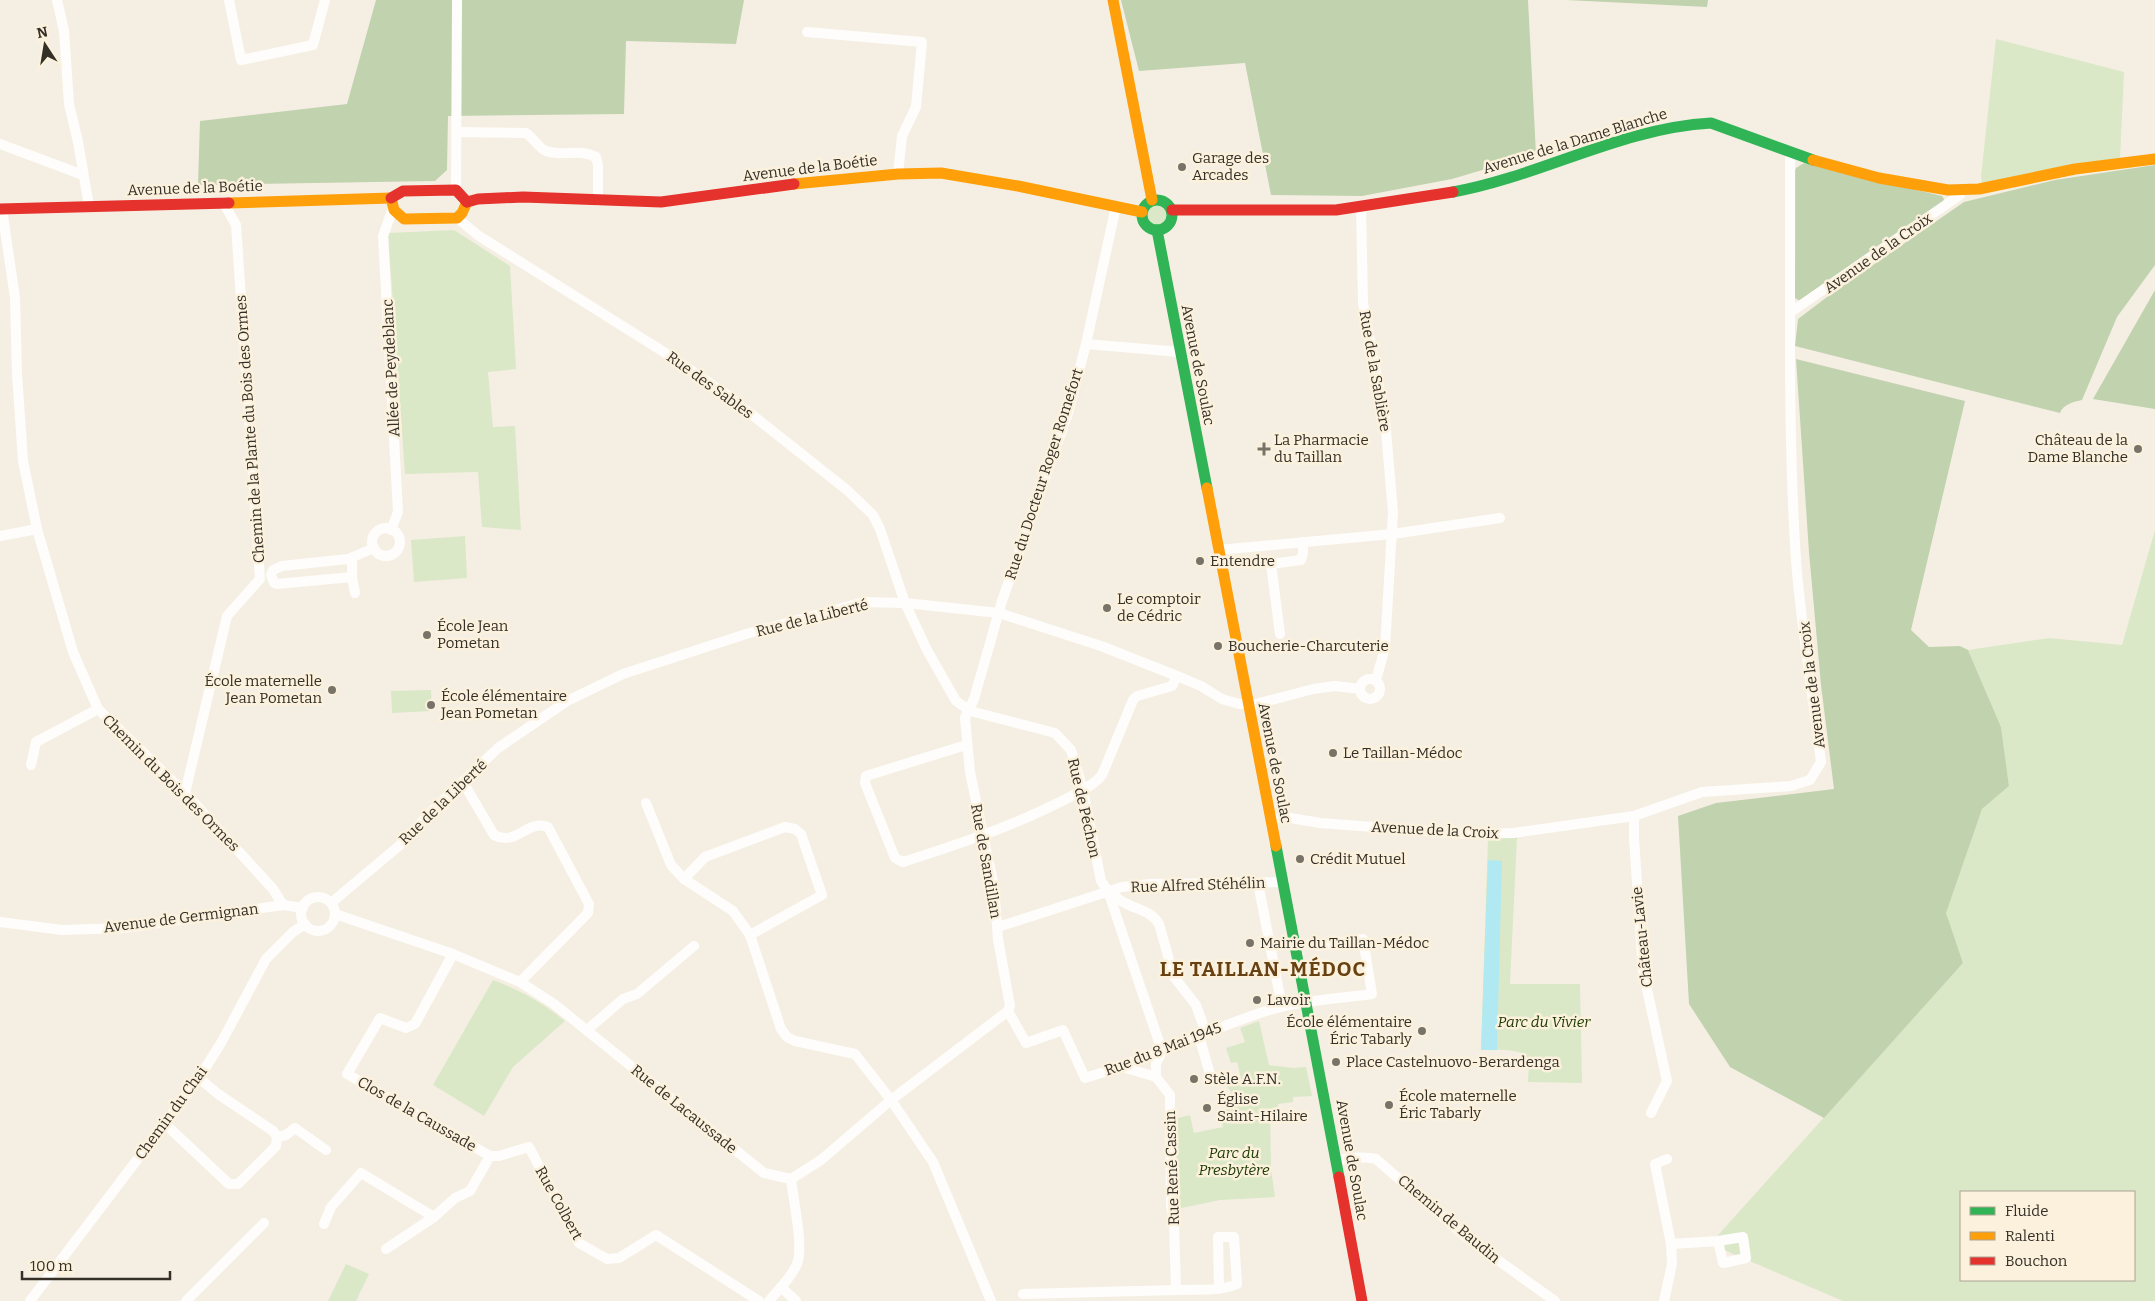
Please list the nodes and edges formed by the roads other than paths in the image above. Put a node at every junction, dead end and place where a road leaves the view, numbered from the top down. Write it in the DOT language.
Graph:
graph roads {
  1 [pos="57,0"];
  2 [pos="229,0"];
  3 [pos="325,0"];
  4 [pos="457,0"];
  5 [pos="1113,0"];
  6 [pos="807,32"];
  7 [pos="457,132"];
  8 [pos="0,144"];
  9 [pos="1790,152"];
  10 [pos="2155,159"];
  11 [pos="898,174"];
  12 [pos="83,175"];
  13 [pos="456,190"];
  14 [pos="1961,190"];
  15 [pos="472,200"];
  16 [pos="1152,200"];
  17 [pos="598,201"];
  18 [pos="223,202"];
  19 [pos="392,203"];
  20 [pos="88,206"];
  21 [pos="1116,206"];
  22 [pos="1361,207"];
  23 [pos="1,209"];
  24 [pos="1172,210"];
  25 [pos="1142,212"];
  26 [pos="457,218"];
  27 [pos="1157,230"];
  28 [pos="1792,312"];
  29 [pos="1086,344"];
  30 [pos="1180,352"];
  31 [pos="1500,518"];
  32 [pos="37,529"];
  33 [pos="392,530"];
  34 [pos="1393,534"];
  35 [pos="0,536"];
  36 [pos="1303,542"];
  37 [pos="374,548"];
  38 [pos="1218,550"];
  39 [pos="352,558"];
  40 [pos="352,577"];
  41 [pos="355,593"];
  42 [pos="905,603"];
  43 [pos="999,613"];
  44 [pos="1280,634"];
  45 [pos="1177,676"];
  46 [pos="1376,680"];
  47 [pos="1360,689"];
  48 [pos="1249,705"];
  49 [pos="98,709"];
  50 [pos="970,711"];
  51 [pos="966,745"];
  52 [pos="31,765"];
  53 [pos="463,782"];
  54 [pos="1083,790"];
  55 [pos="185,793"];
  56 [pos="646,803"];
  57 [pos="1634,816"];
  58 [pos="1271,819"];
  59 [pos="983,836"];
  60 [pos="684,879"];
  61 [pos="1284,882"];
  62 [pos="1258,883"];
  63 [pos="1108,891"];
  64 [pos="331,903"];
  65 [pos="282,905"];
  66 [pos="303,908"];
  67 [pos="335,914"];
  68 [pos="0,922"];
  69 [pos="305,924"];
  70 [pos="998,927"];
  71 [pos="750,935"];
  72 [pos="694,946"];
  73 [pos="1318,946"];
  74 [pos="452,954"];
  75 [pos="520,982"];
  76 [pos="1307,1003"];
  77 [pos="1282,1007"];
  78 [pos="1008,1011"];
  79 [pos="587,1030"];
  80 [pos="1202,1034"];
  81 [pos="1162,1051"];
  82 [pos="1123,1067"];
  83 [pos="1156,1077"];
  84 [pos="199,1078"];
  85 [pos="1212,1081"];
  86 [pos="891,1100"];
  87 [pos="1651,1113"];
  88 [pos="164,1123"];
  89 [pos="277,1137"];
  90 [pos="326,1150"];
  91 [pos="490,1156"];
  92 [pos="1667,1158"];
  93 [pos="1337,1160"];
  94 [pos="791,1179"];
  95 [pos="434,1217"];
  96 [pos="264,1223"];
  97 [pos="324,1224"];
  98 [pos="1718,1241"];
  99 [pos="1671,1244"];
  100 [pos="386,1249"];
  101 [pos="781,1287"];
  102 [pos="1219,1288"];
  103 [pos="1176,1290"];
  104 [pos="1023,1294"];
  105 [pos="30,1301"];
  106 [pos="186,1301"];
  107 [pos="759,1301"];
  108 [pos="769,1301"];
  109 [pos="796,1301"];
  110 [pos="991,1301"];
  111 [pos="1362,1301"];
  112 [pos="1555,1301"];
  113 [pos="1664,1301"];
  1 -- 12 [label="street"];
  2 -- 3 [label="street"];
  4 -- 7 [label="street"];
  5 -- 16 [label="main road"];
  6 -- 11 [label="street"];
  7 -- 13 [label="street"];
  7 -- 17 [label="street"];
  8 -- 12 [label="street"];
  9 -- 14 [label="main road, Avenue de la Dame Blanche"];
  9 -- 22 [label="main road, Avenue de la Dame Blanche"];
  9 -- 28 [label="street, Avenue de la Croix"];
  10 -- 14 [label="main road, Avenue de la Dame Blanche"];
  11 -- 17 [label="main road, Avenue de la Boétie"];
  11 -- 21 [label="main road, Avenue de la Boétie"];
  12 -- 20 [label="street"];
  13 -- 15 [label="main road"];
  13 -- 19 [label="main road"];
  14 -- 28 [label="street, Avenue de la Croix"];
  15 -- 17 [label="main road, Avenue de la Boétie"];
  15 -- 26 [label="main road"];
  16 -- 24 [label="main road"];
  16 -- 25 [label="main road"];
  18 -- 19 [label="main road, Avenue de la Boétie"];
  18 -- 20 [label="main road, Avenue de la Boétie"];
  18 -- 55 [label="street, Chemin de la Plante du Bois des Ormes"];
  19 -- 26 [label="main road"];
  19 -- 33 [label="street, Allée de Peydeblanc"];
  20 -- 23 [label="main road, Avenue de la Boétie"];
  21 -- 25 [label="main road, Avenue de la Boétie"];
  21 -- 29 [label="street, Rue du Docteur Roger Romefort"];
  22 -- 24 [label="main road, Avenue de la Dame Blanche"];
  22 -- 34 [label="street, Rue de la Sablière"];
  23 -- 32 [label="street, Chemin du Bois des Ormes"];
  24 -- 27 [label="main road"];
  25 -- 27 [label="main road"];
  26 -- 42 [label="street, Rue des Sables"];
  27 -- 30 [label="main road, Avenue de Soulac"];
  28 -- 57 [label="street, Avenue de la Croix"];
  29 -- 30 [label="street"];
  29 -- 43 [label="street, Rue du Docteur Roger Romefort"];
  30 -- 38 [label="main road, Avenue de Soulac"];
  31 -- 34 [label="street"];
  32 -- 35 [label="street"];
  32 -- 49 [label="street, Chemin du Bois des Ormes"];
  33 -- 37 [label="street"];
  33 -- 37 [label="street, Allée de Peydeblanc"];
  34 -- 36 [label="street"];
  34 -- 46 [label="street, Rue de la Sablière"];
  36 -- 38 [label="street"];
  36 -- 44 [label="street"];
  37 -- 39 [label="street"];
  38 -- 48 [label="main road, Avenue de Soulac"];
  39 -- 40 [label="street"];
  39 -- 40 [label="street"];
  40 -- 41 [label="street"];
  42 -- 43 [label="street, Rue de la Liberté"];
  42 -- 50 [label="street, Rue de Péchon"];
  42 -- 53 [label="street, Rue de la Liberté"];
  43 -- 45 [label="street, Rue de la Liberté"];
  43 -- 50 [label="street, Rue du Docteur Roger Romefort"];
  45 -- 48 [label="street, Rue de la Liberté"];
  45 -- 54 [label="street"];
  46 -- 47 [label="street"];
  46 -- 47 [label="street"];
  47 -- 48 [label="street, Rue de la Liberté"];
  48 -- 58 [label="main road, Avenue de Soulac"];
  49 -- 52 [label="street"];
  49 -- 55 [label="street, Chemin du Bois des Ormes"];
  50 -- 51 [label="street, Rue de Sandillan"];
  50 -- 54 [label="street, Rue de Péchon"];
  51 -- 59 [label="street, Rue de Sandillan"];
  51 -- 59 [label="street"];
  53 -- 64 [label="street, Rue de la Liberté"];
  53 -- 75 [label="street"];
  54 -- 59 [label="street"];
  54 -- 63 [label="street, Rue de Péchon"];
  55 -- 65 [label="street, Chemin du Bois des Ormes"];
  56 -- 60 [label="street"];
  57 -- 58 [label="street, Avenue de la Croix"];
  57 -- 87 [label="street, Château-Lavie"];
  58 -- 61 [label="main road, Avenue de Soulac"];
  59 -- 70 [label="street, Rue de Sandillan"];
  60 -- 71 [label="street"];
  60 -- 71 [label="street"];
  61 -- 62 [label="street, Rue Alfred Stéhélin"];
  61 -- 76 [label="main road, Avenue de Soulac"];
  62 -- 63 [label="street, Rue Alfred Stéhélin"];
  62 -- 77 [label="street"];
  63 -- 70 [label="street, Rue Alfred Stéhélin"];
  63 -- 80 [label="street"];
  63 -- 81 [label="street, Rue de Péchon"];
  64 -- 66 [label="street"];
  64 -- 67 [label="street"];
  65 -- 66 [label="street, Avenue de Germignan"];
  65 -- 68 [label="street, Avenue de Germignan"];
  66 -- 69 [label="street"];
  67 -- 69 [label="street"];
  67 -- 74 [label="street, Rue de Lacaussade"];
  69 -- 84 [label="street, Chemin du Chai"];
  70 -- 78 [label="street, Rue de Sandillan"];
  71 -- 86 [label="street"];
  72 -- 79 [label="street"];
  73 -- 76 [label="street, Rue du 8 Mai 1945"];
  74 -- 75 [label="street, Rue de Lacaussade"];
  74 -- 91 [label="street, Clos de la Caussade"];
  75 -- 79 [label="street, Rue de Lacaussade"];
  76 -- 77 [label="street, Rue du 8 Mai 1945"];
  76 -- 93 [label="main road, Avenue de Soulac"];
  77 -- 80 [label="street, Rue du 8 Mai 1945"];
  78 -- 82 [label="street, Rue du 8 Mai 1945"];
  78 -- 86 [label="street"];
  79 -- 94 [label="street, Rue de Lacaussade"];
  80 -- 81 [label="street, Rue du 8 Mai 1945"];
  80 -- 85 [label="street"];
  81 -- 82 [label="street, Rue du 8 Mai 1945"];
  81 -- 83 [label="street"];
  82 -- 83 [label="street"];
  83 -- 103 [label="street, Rue René Cassin"];
  84 -- 88 [label="street, Chemin du Chai"];
  84 -- 89 [label="street"];
  86 -- 94 [label="street"];
  86 -- 110 [label="street"];
  88 -- 89 [label="street"];
  88 -- 105 [label="street, Chemin du Chai"];
  89 -- 90 [label="street"];
  91 -- 95 [label="street"];
  91 -- 107 [label="street, Rue Colbert"];
  92 -- 99 [label="street"];
  93 -- 111 [label="main road, Avenue de Soulac"];
  93 -- 112 [label="street, Chemin de Baudin"];
  94 -- 101 [label="street"];
  95 -- 97 [label="street"];
  95 -- 100 [label="street"];
  96 -- 106 [label="street"];
  98 -- 99 [label="street"];
  99 -- 113 [label="street"];
  101 -- 108 [label="street"];
  101 -- 109 [label="street"];
  102 -- 102 [label="street"];
  102 -- 103 [label="street"];
  103 -- 104 [label="street"];
}
